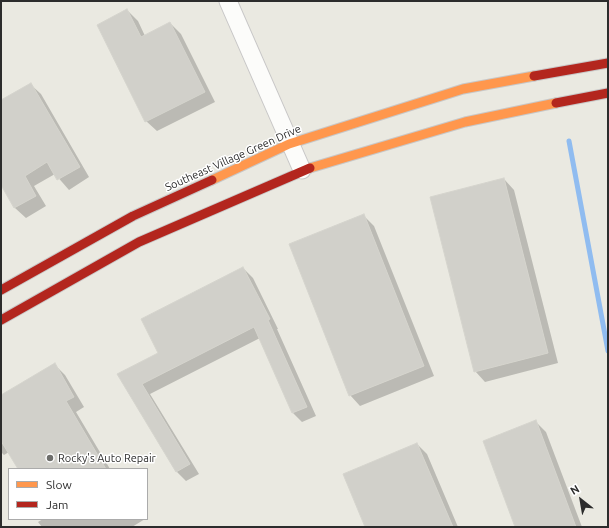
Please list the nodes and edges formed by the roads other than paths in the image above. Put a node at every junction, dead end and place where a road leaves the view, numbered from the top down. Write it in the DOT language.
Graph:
graph roads {
  1 [pos="228,1"];
  2 [pos="608,63"];
  3 [pos="608,94"];
  4 [pos="290,144"];
  5 [pos="302,170"];
  6 [pos="1,290"];
  7 [pos="1,320"];
  1 -- 4 [label="street"];
  2 -- 4 [label="street, Southeast Village Green Drive"];
  3 -- 5 [label="street"];
  4 -- 5 [label="street"];
  4 -- 6 [label="street, Southeast Village Green Drive"];
  5 -- 7 [label="street"];
}
